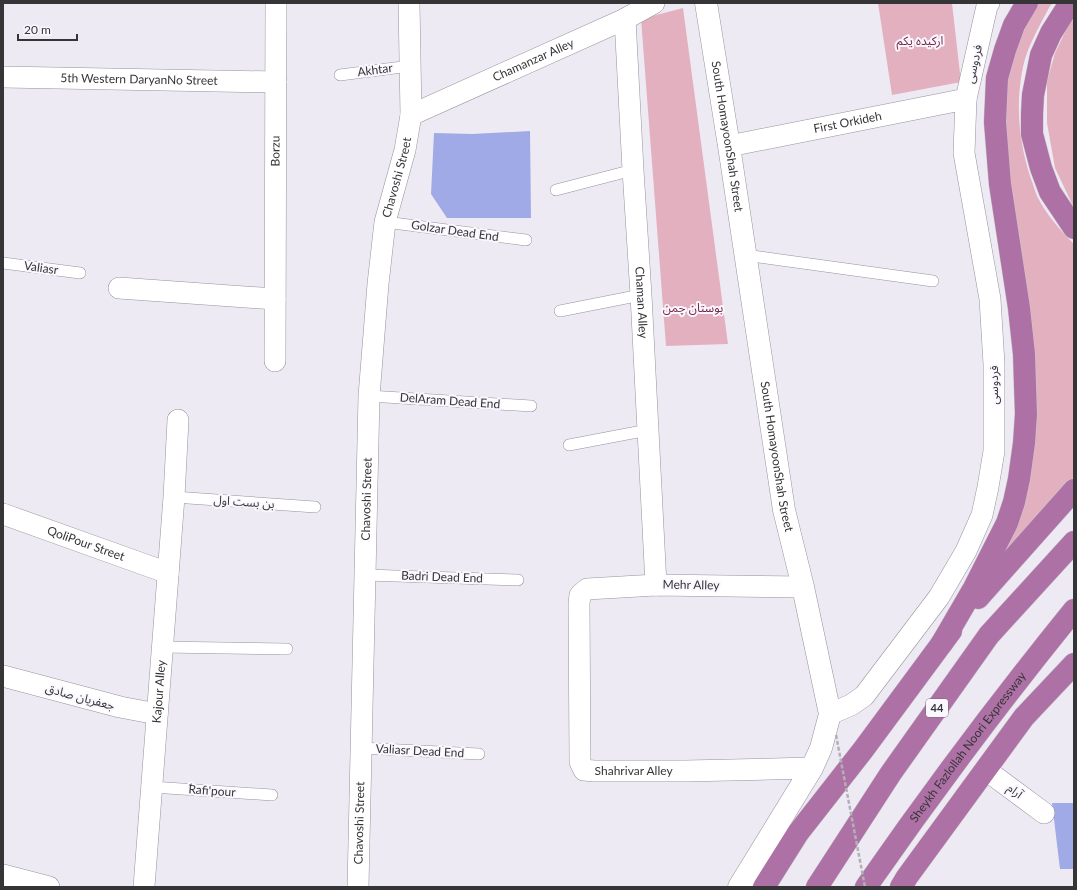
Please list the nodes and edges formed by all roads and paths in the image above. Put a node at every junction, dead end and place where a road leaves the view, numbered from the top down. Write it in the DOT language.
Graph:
graph roads {
  1 [pos="276,3"];
  2 [pos="409,3"];
  3 [pos="654,3"];
  4 [pos="706,3"];
  5 [pos="989,3"];
  6 [pos="1027,3"];
  7 [pos="1070,3"];
  8 [pos="625,20"];
  9 [pos="410,66"];
  10 [pos="340,75"];
  11 [pos="3,77"];
  12 [pos="276,82"];
  13 [pos="966,99"];
  14 [pos="411,115"];
  15 [pos="729,146"];
  16 [pos="633,170"];
  17 [pos="556,190"];
  18 [pos="385,222"];
  19 [pos="1074,228"];
  20 [pos="526,240"];
  21 [pos="745,255"];
  22 [pos="3,263"];
  23 [pos="80,273"];
  24 [pos="933,281"];
  25 [pos="119,288"];
  26 [pos="641,295"];
  27 [pos="275,299"];
  28 [pos="560,311"];
  29 [pos="275,360"];
  30 [pos="369,396"];
  31 [pos="531,406"];
  32 [pos="178,420"];
  33 [pos="648,430"];
  34 [pos="569,444"];
  35 [pos="1074,490"];
  36 [pos="174,497"];
  37 [pos="315,506"];
  38 [pos="3,514"];
  39 [pos="1074,542"];
  40 [pos="168,573"];
  41 [pos="365,575"];
  42 [pos="518,580"];
  43 [pos="656,585"];
  44 [pos="803,587"];
  45 [pos="580,595"];
  46 [pos="1074,610"];
  47 [pos="942,642"];
  48 [pos="162,647"];
  49 [pos="287,649"];
  50 [pos="1074,664"];
  51 [pos="3,676"];
  52 [pos="1074,684"];
  53 [pos="157,714"];
  54 [pos="830,714"];
  55 [pos="1024,717"];
  56 [pos="836,735"];
  57 [pos="361,748"];
  58 [pos="479,754"];
  59 [pos="812,768"];
  60 [pos="986,770"];
  61 [pos="152,786"];
  62 [pos="272,795"];
  63 [pos="1044,813"];
  64 [pos="3,875"];
  65 [pos="902,884"];
  66 [pos="49,887"];
  67 [pos="144,887"];
  68 [pos="358,887"];
  69 [pos="739,887"];
  70 [pos="764,887"];
  71 [pos="817,887"];
  72 [pos="865,887"];
  1 -- 12 [label="street, Borzu"];
  2 -- 9 [label="street, Chavoshi Street"];
  3 -- 8 [label="street, Chamanzar Alley"];
  4 -- 15 [label="street, South HomayoonShah Street"];
  5 -- 13 [label="street, فردوسی"];
  6 -- 47 [label="highway"];
  7 -- 19 [label="highway"];
  8 -- 14 [label="street, Chamanzar Alley"];
  8 -- 16 [label="street, Chaman Alley"];
  9 -- 10 [label="lane, Akhtar"];
  9 -- 14 [label="street, Chavoshi Street"];
  11 -- 12 [label="street, 5th Western DaryanNo Street"];
  12 -- 27 [label="street, Borzu"];
  13 -- 15 [label="street, First Orkideh"];
  13 -- 54 [label="street, فردوسی"];
  14 -- 18 [label="street, Chavoshi Street"];
  15 -- 21 [label="street, South HomayoonShah Street"];
  16 -- 17 [label="lane"];
  16 -- 26 [label="street, Chaman Alley"];
  18 -- 20 [label="lane, Golzar Dead End"];
  18 -- 30 [label="street, Chavoshi Street"];
  21 -- 24 [label="lane"];
  21 -- 44 [label="street, South HomayoonShah Street"];
  22 -- 23 [label="lane, Valiasr"];
  25 -- 27 [label="street"];
  26 -- 28 [label="lane"];
  26 -- 33 [label="street, Chaman Alley"];
  27 -- 29 [label="street, Borzu"];
  30 -- 31 [label="lane, DelAram Dead End"];
  30 -- 41 [label="street, Chavoshi Street"];
  32 -- 36 [label="street, Kajour Alley"];
  33 -- 34 [label="lane"];
  33 -- 43 [label="street, Chaman Alley"];
  35 -- 47 [label="highway"];
  36 -- 37 [label="lane, بن بست اول"];
  36 -- 40 [label="street, Kajour Alley"];
  38 -- 40 [label="street, QoliPour Street"];
  39 -- 71 [label="highway, 44"];
  40 -- 48 [label="street, Kajour Alley"];
  41 -- 42 [label="lane, Badri Dead End"];
  41 -- 57 [label="street, Chavoshi Street"];
  43 -- 44 [label="street, Mehr Alley"];
  43 -- 45 [label="street, Mehr Alley"];
  44 -- 54 [label="street, South HomayoonShah Street"];
  45 -- 59 [label="street, Shahrivar Alley"];
  46 -- 72 [label="highway, Sheykh Fazlollah Noori Expressway"];
  47 -- 70 [label="highway"];
  48 -- 49 [label="lane"];
  48 -- 53 [label="street, Kajour Alley"];
  50 -- 55 [label="highway"];
  51 -- 53 [label="street, جعفریان صادق"];
  52 -- 55 [label="highway"];
  53 -- 61 [label="street, Kajour Alley"];
  54 -- 59 [label="street, South HomayoonShah Street"];
  55 -- 60 [label="highway"];
  56 -- 72 [label="path, bridge"];
  57 -- 58 [label="lane, Valiasr Dead End"];
  57 -- 68 [label="street, Chavoshi Street"];
  59 -- 69 [label="street, South HomayoonShah Street"];
  60 -- 63 [label="street, آرام"];
  60 -- 65 [label="highway"];
  61 -- 62 [label="lane, ًRafi'pour"];
  61 -- 67 [label="street, Kajour Alley"];
  64 -- 66 [label="street"];
}
